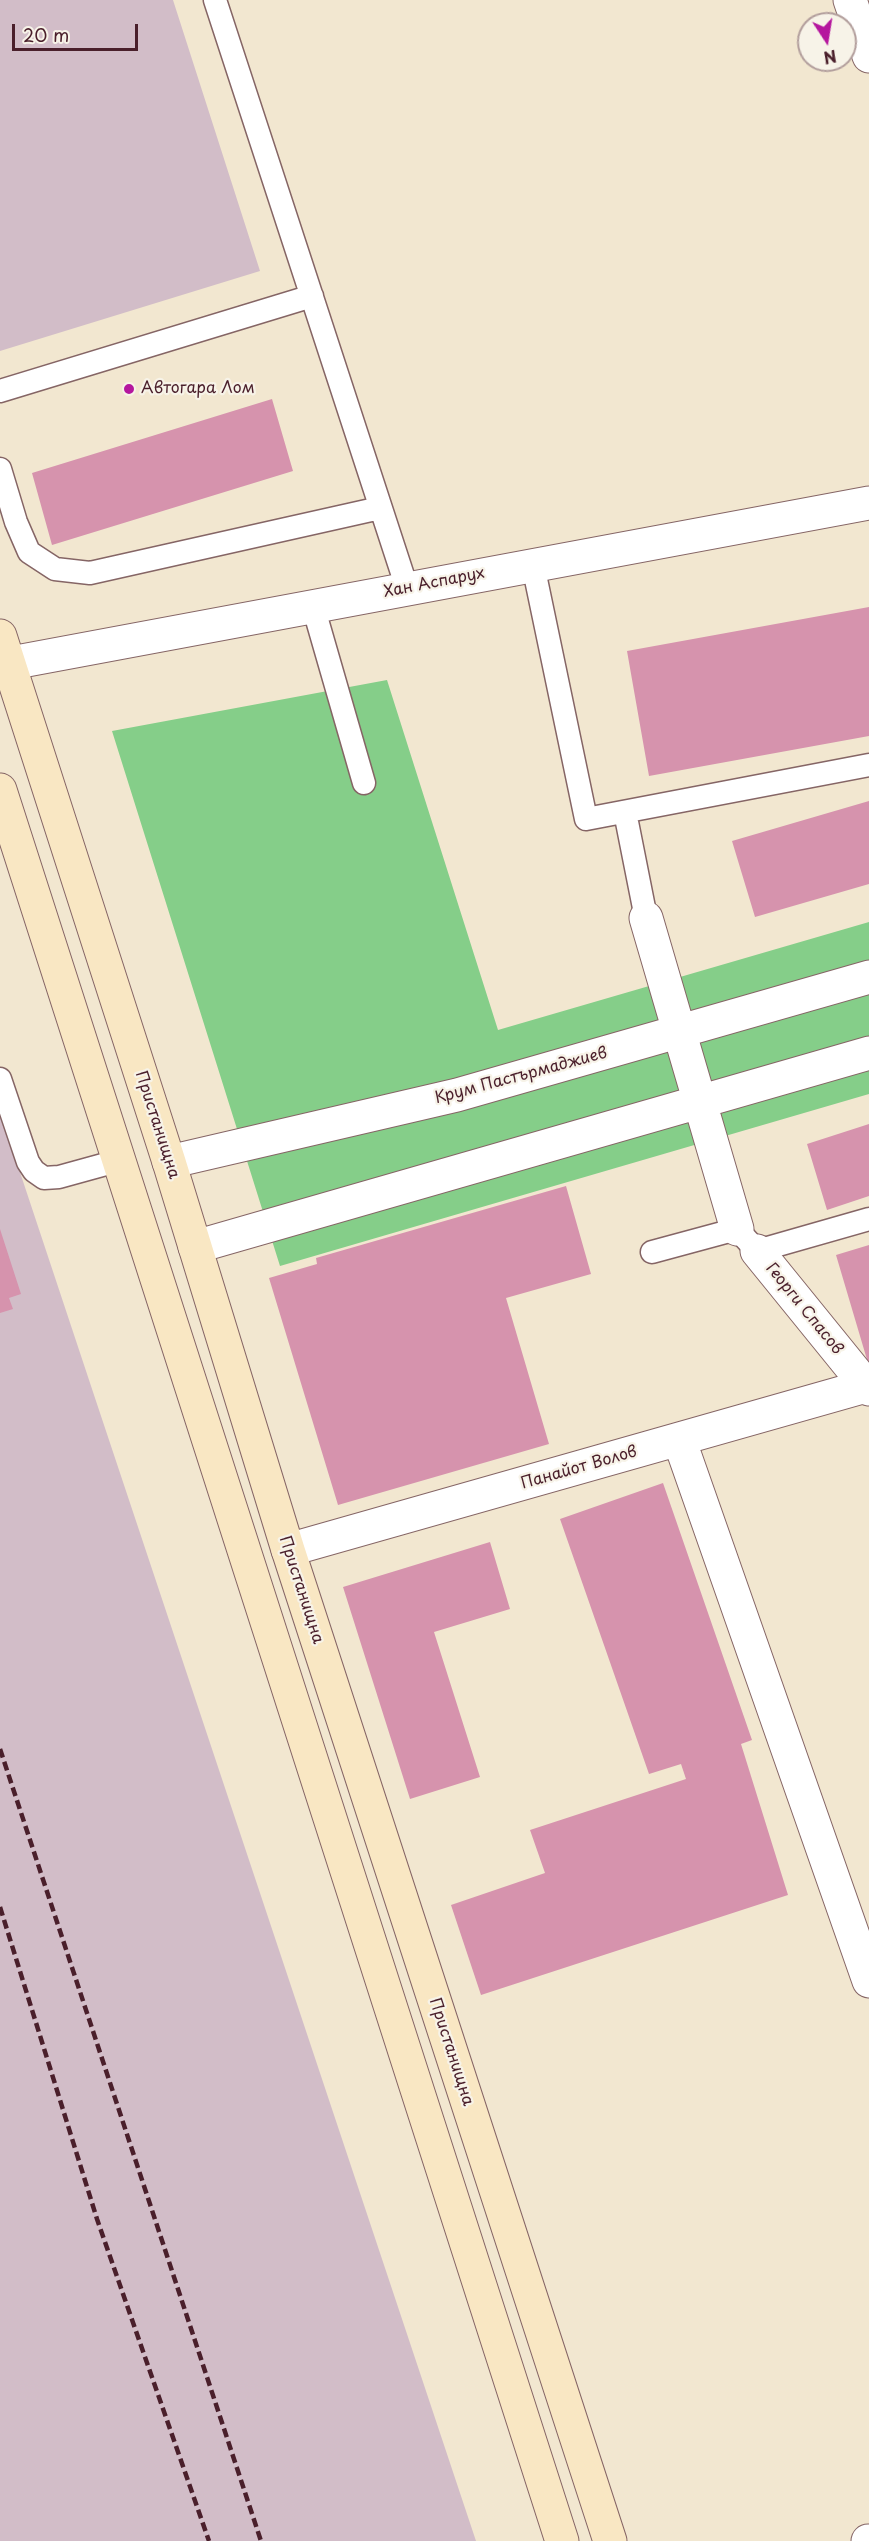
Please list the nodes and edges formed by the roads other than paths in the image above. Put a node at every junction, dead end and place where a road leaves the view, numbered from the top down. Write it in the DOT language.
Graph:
graph roads {
  1 [pos="215,0"];
  2 [pos="850,0"];
  3 [pos="869,56"];
  4 [pos="312,296"];
  5 [pos="0,391"];
  6 [pos="0,469"];
  7 [pos="869,503"];
  8 [pos="380,508"];
  9 [pos="533,565"];
  10 [pos="407,588"];
  11 [pos="313,606"];
  12 [pos="3,655"];
  13 [pos="869,765"];
  14 [pos="364,783"];
  15 [pos="0,790"];
  16 [pos="625,812"];
  17 [pos="646,918"];
  18 [pos="869,977"];
  19 [pos="678,1034"];
  20 [pos="869,1053"];
  21 [pos="0,1079"];
  22 [pos="699,1102"];
  23 [pos="117,1161"];
  24 [pos="169,1162"];
  25 [pos="869,1219"];
  26 [pos="747,1240"];
  27 [pos="195,1248"];
  28 [pos="652,1252"];
  29 [pos="868,1387"];
  30 [pos="679,1439"];
  31 [pos="288,1550"];
  32 [pos="869,1981"];
  33 [pos="562,2541"];
  34 [pos="610,2541"];
  1 -- 4 [label="lane"];
  2 -- 3 [label="street"];
  4 -- 5 [label="lane"];
  4 -- 8 [label="lane"];
  6 -- 8 [label="lane"];
  7 -- 9 [label="street, Хан Аспарух"];
  8 -- 10 [label="lane"];
  9 -- 10 [label="street, Хан Аспарух"];
  9 -- 16 [label="lane"];
  10 -- 11 [label="street, Хан Аспарух"];
  11 -- 12 [label="street, Хан Аспарух"];
  11 -- 14 [label="lane"];
  12 -- 24 [label="main road, Пристанищна"];
  13 -- 16 [label="lane"];
  15 -- 23 [label="main road"];
  16 -- 17 [label="lane"];
  17 -- 19 [label="street"];
  18 -- 19 [label="street, Крум Пастърмаджиев"];
  19 -- 22 [label="street"];
  19 -- 24 [label="street, Крум Пастърмаджиев"];
  20 -- 22 [label="street"];
  21 -- 23 [label="lane"];
  22 -- 26 [label="street"];
  22 -- 27 [label="street"];
  23 -- 33 [label="main road"];
  24 -- 27 [label="main road, Пристанищна"];
  25 -- 26 [label="lane"];
  26 -- 28 [label="lane"];
  26 -- 29 [label="street, Георги Спасов"];
  27 -- 31 [label="main road, Пристанищна"];
  29 -- 30 [label="street, Панайот Волов"];
  30 -- 31 [label="street, Панайот Волов"];
  30 -- 32 [label="street"];
  31 -- 34 [label="main road, Пристанищна"];
}
